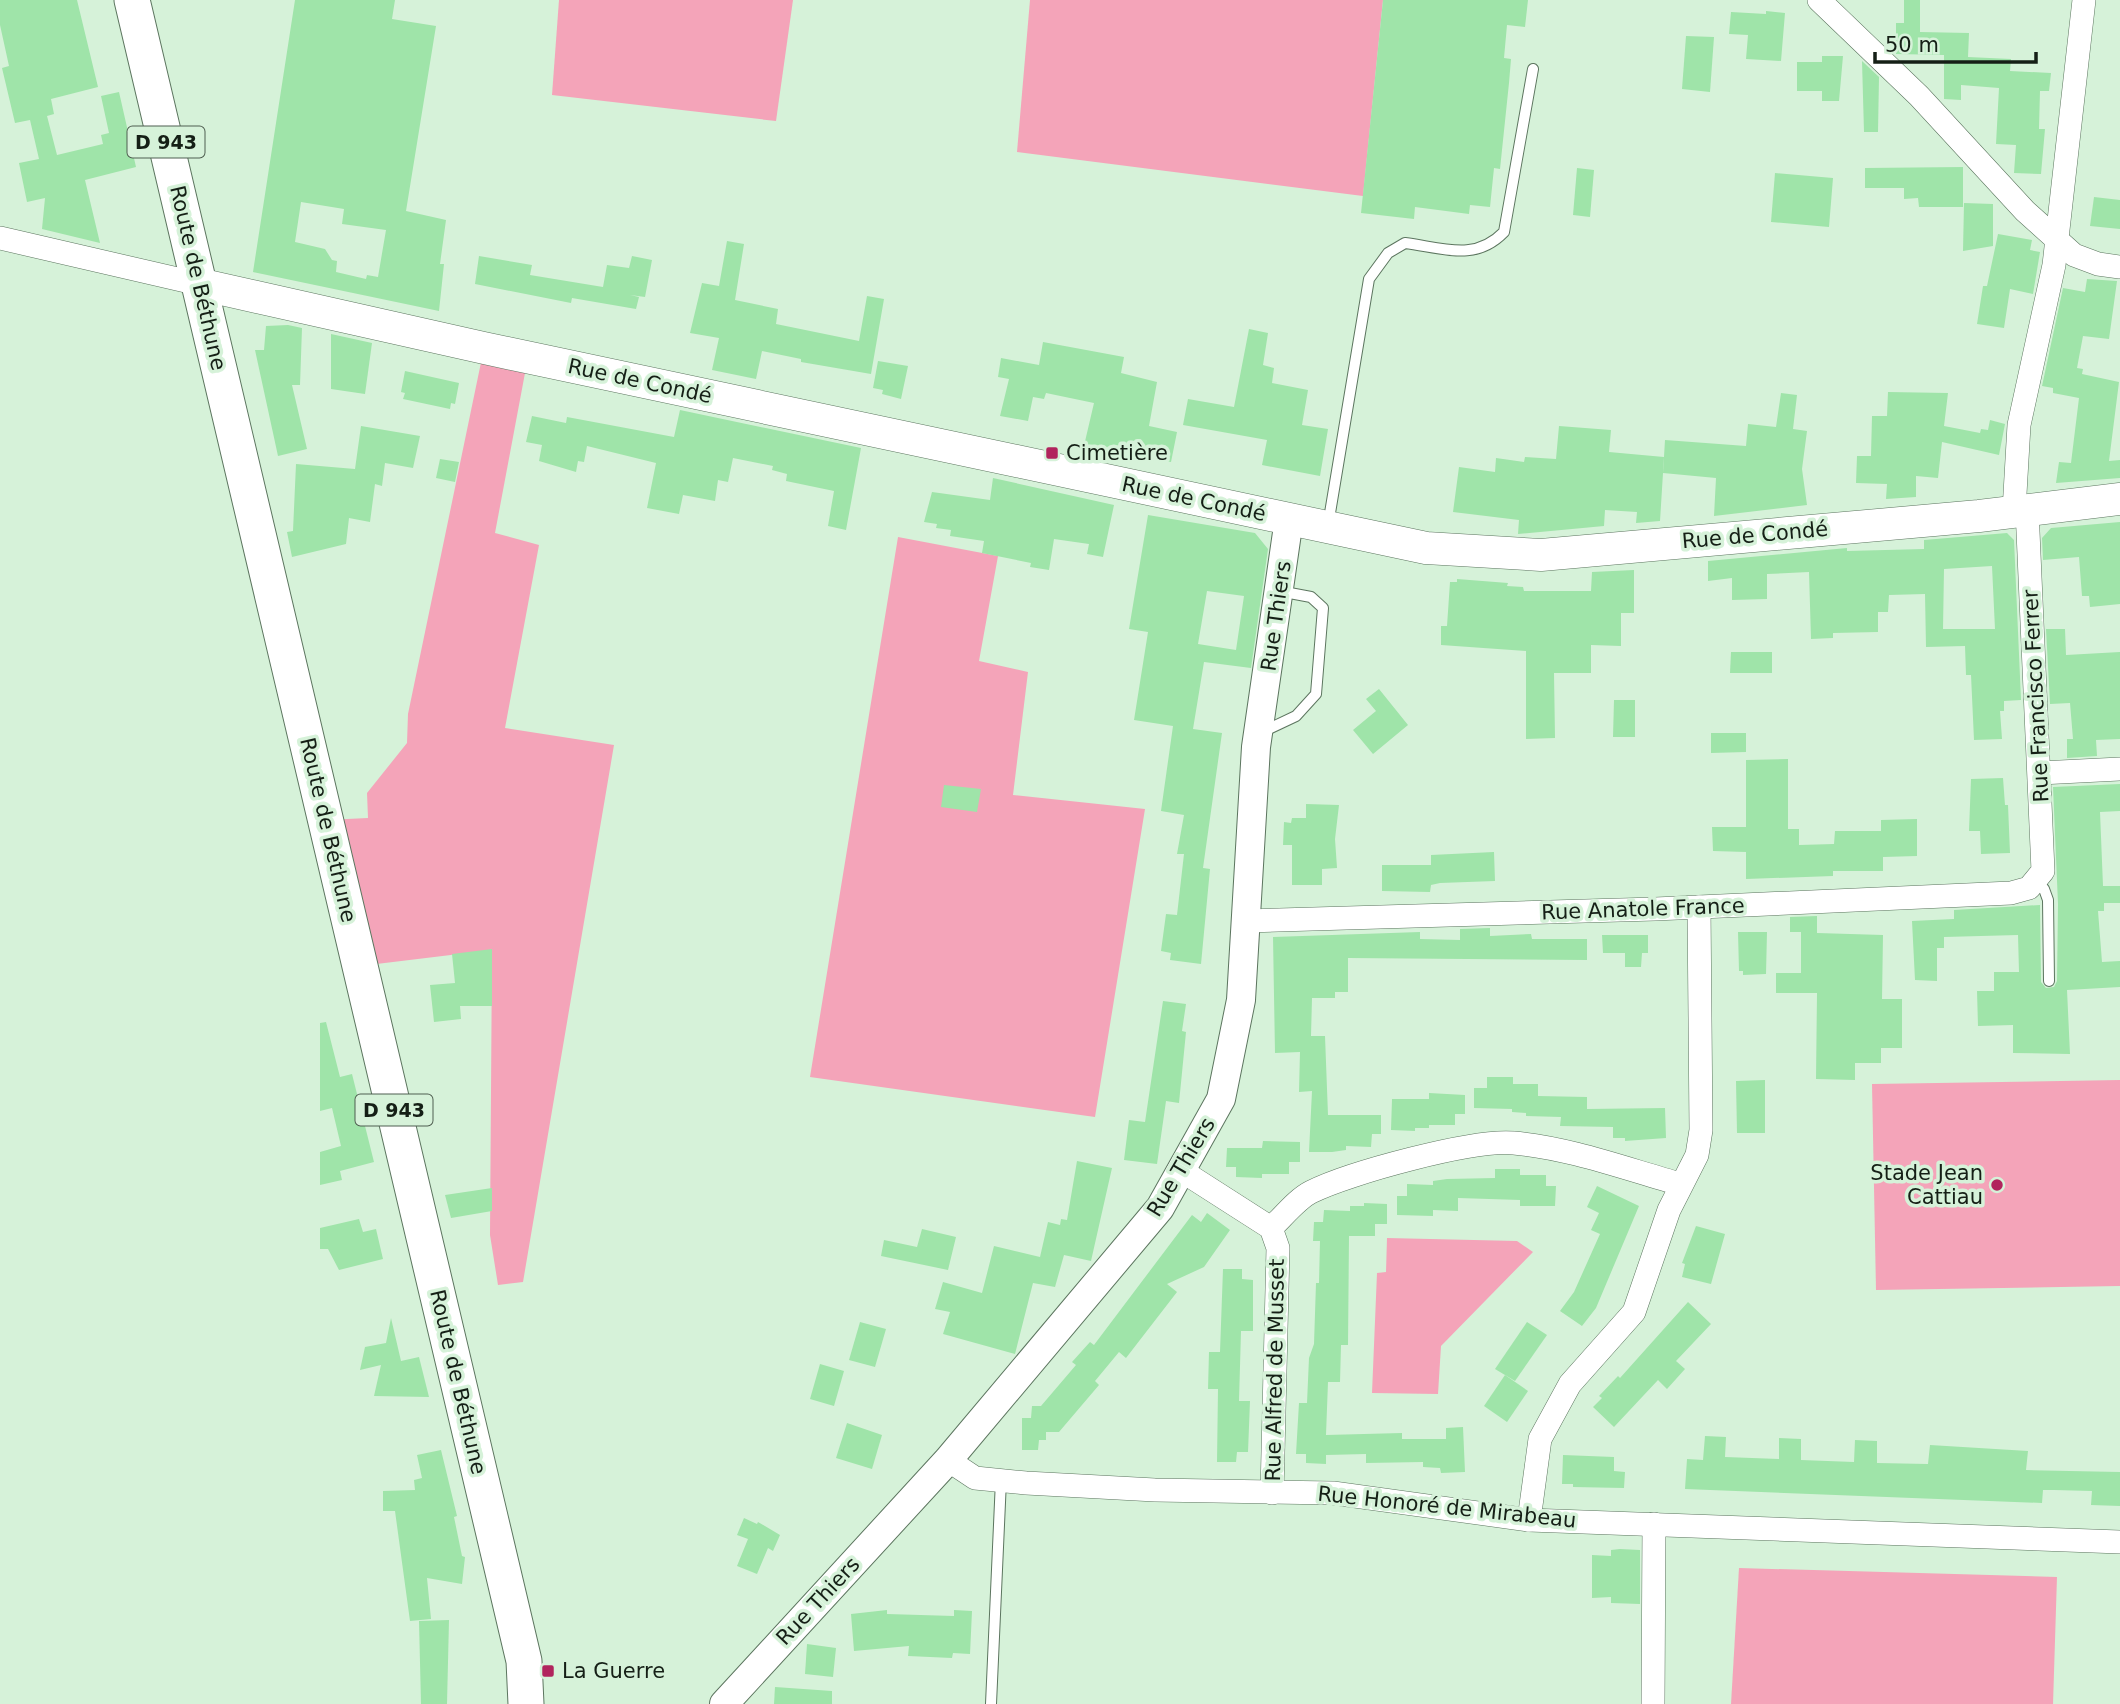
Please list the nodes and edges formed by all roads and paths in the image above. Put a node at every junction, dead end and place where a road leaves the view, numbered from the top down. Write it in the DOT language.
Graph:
graph roads {
  1 [pos="132,0"];
  2 [pos="1819,0"];
  3 [pos="2084,0"];
  4 [pos="1533,69"];
  5 [pos="0,237"];
  6 [pos="2057,239"];
  7 [pos="2120,267"];
  8 [pos="199,284"];
  9 [pos="2120,499"];
  10 [pos="2021,510"];
  11 [pos="1289,519"];
  12 [pos="1327,527"];
  13 [pos="1279,591"];
  14 [pos="1258,734"];
  15 [pos="2120,769"];
  16 [pos="2040,773"];
  17 [pos="2037,881"];
  18 [pos="1699,907"];
  19 [pos="1247,921"];
  20 [pos="2049,981"];
  21 [pos="1182,1171"];
  22 [pos="1681,1184"];
  23 [pos="1272,1228"];
  24 [pos="948,1460"];
  25 [pos="1001,1480"];
  26 [pos="1272,1493"];
  27 [pos="1529,1520"];
  28 [pos="1654,1524"];
  29 [pos="2120,1542"];
  30 [pos="524,1661"];
  31 [pos="526,1704"];
  32 [pos="543,1704"];
  33 [pos="724,1704"];
  34 [pos="991,1704"];
  35 [pos="1653,1704"];
  1 -- 8 [label="main road, Route de Béthune / D 943"];
  2 -- 6 [label="street"];
  3 -- 6 [label="street, Rue Francisco Ferrer"];
  4 -- 12 [label="lane"];
  5 -- 8 [label="street"];
  6 -- 7 [label="street"];
  6 -- 10 [label="street, Rue Francisco Ferrer"];
  8 -- 11 [label="main road, Rue de Condé"];
  8 -- 30 [label="main road, Route de Béthune / D 943"];
  9 -- 10 [label="main road, Rue de Condé"];
  10 -- 12 [label="main road, Rue de Condé"];
  10 -- 16 [label="street, Rue Francisco Ferrer"];
  11 -- 12 [label="main road, Rue de Condé"];
  11 -- 13 [label="street, Rue Thiers"];
  13 -- 14 [label="street, Rue Thiers"];
  13 -- 14 [label="lane"];
  14 -- 19 [label="street, Rue Thiers"];
  15 -- 16 [label="street"];
  16 -- 17 [label="street, Rue Francisco Ferrer"];
  17 -- 18 [label="street, Rue Anatole France"];
  17 -- 20 [label="lane"];
  18 -- 19 [label="street, Rue Anatole France"];
  18 -- 22 [label="street"];
  19 -- 21 [label="street, Rue Thiers"];
  21 -- 23 [label="street, Rue Alfred de Musset"];
  21 -- 24 [label="street, Rue Thiers"];
  22 -- 23 [label="street"];
  22 -- 27 [label="street"];
  23 -- 26 [label="street, Rue Alfred de Musset"];
  24 -- 25 [label="street, Rue Honoré de Mirabeau"];
  24 -- 33 [label="street, Rue Thiers"];
  25 -- 26 [label="street, Rue Honoré de Mirabeau"];
  25 -- 34 [label="lane"];
  26 -- 27 [label="street, Rue Honoré de Mirabeau"];
  27 -- 28 [label="street, Rue Honoré de Mirabeau"];
  28 -- 29 [label="street, Rue Honoré de Mirabeau"];
  28 -- 35 [label="street"];
  30 -- 31 [label="main road, Route de Béthune / D 943"];
  30 -- 32 [label="main road, Route de Béthune / D 943"];
}
